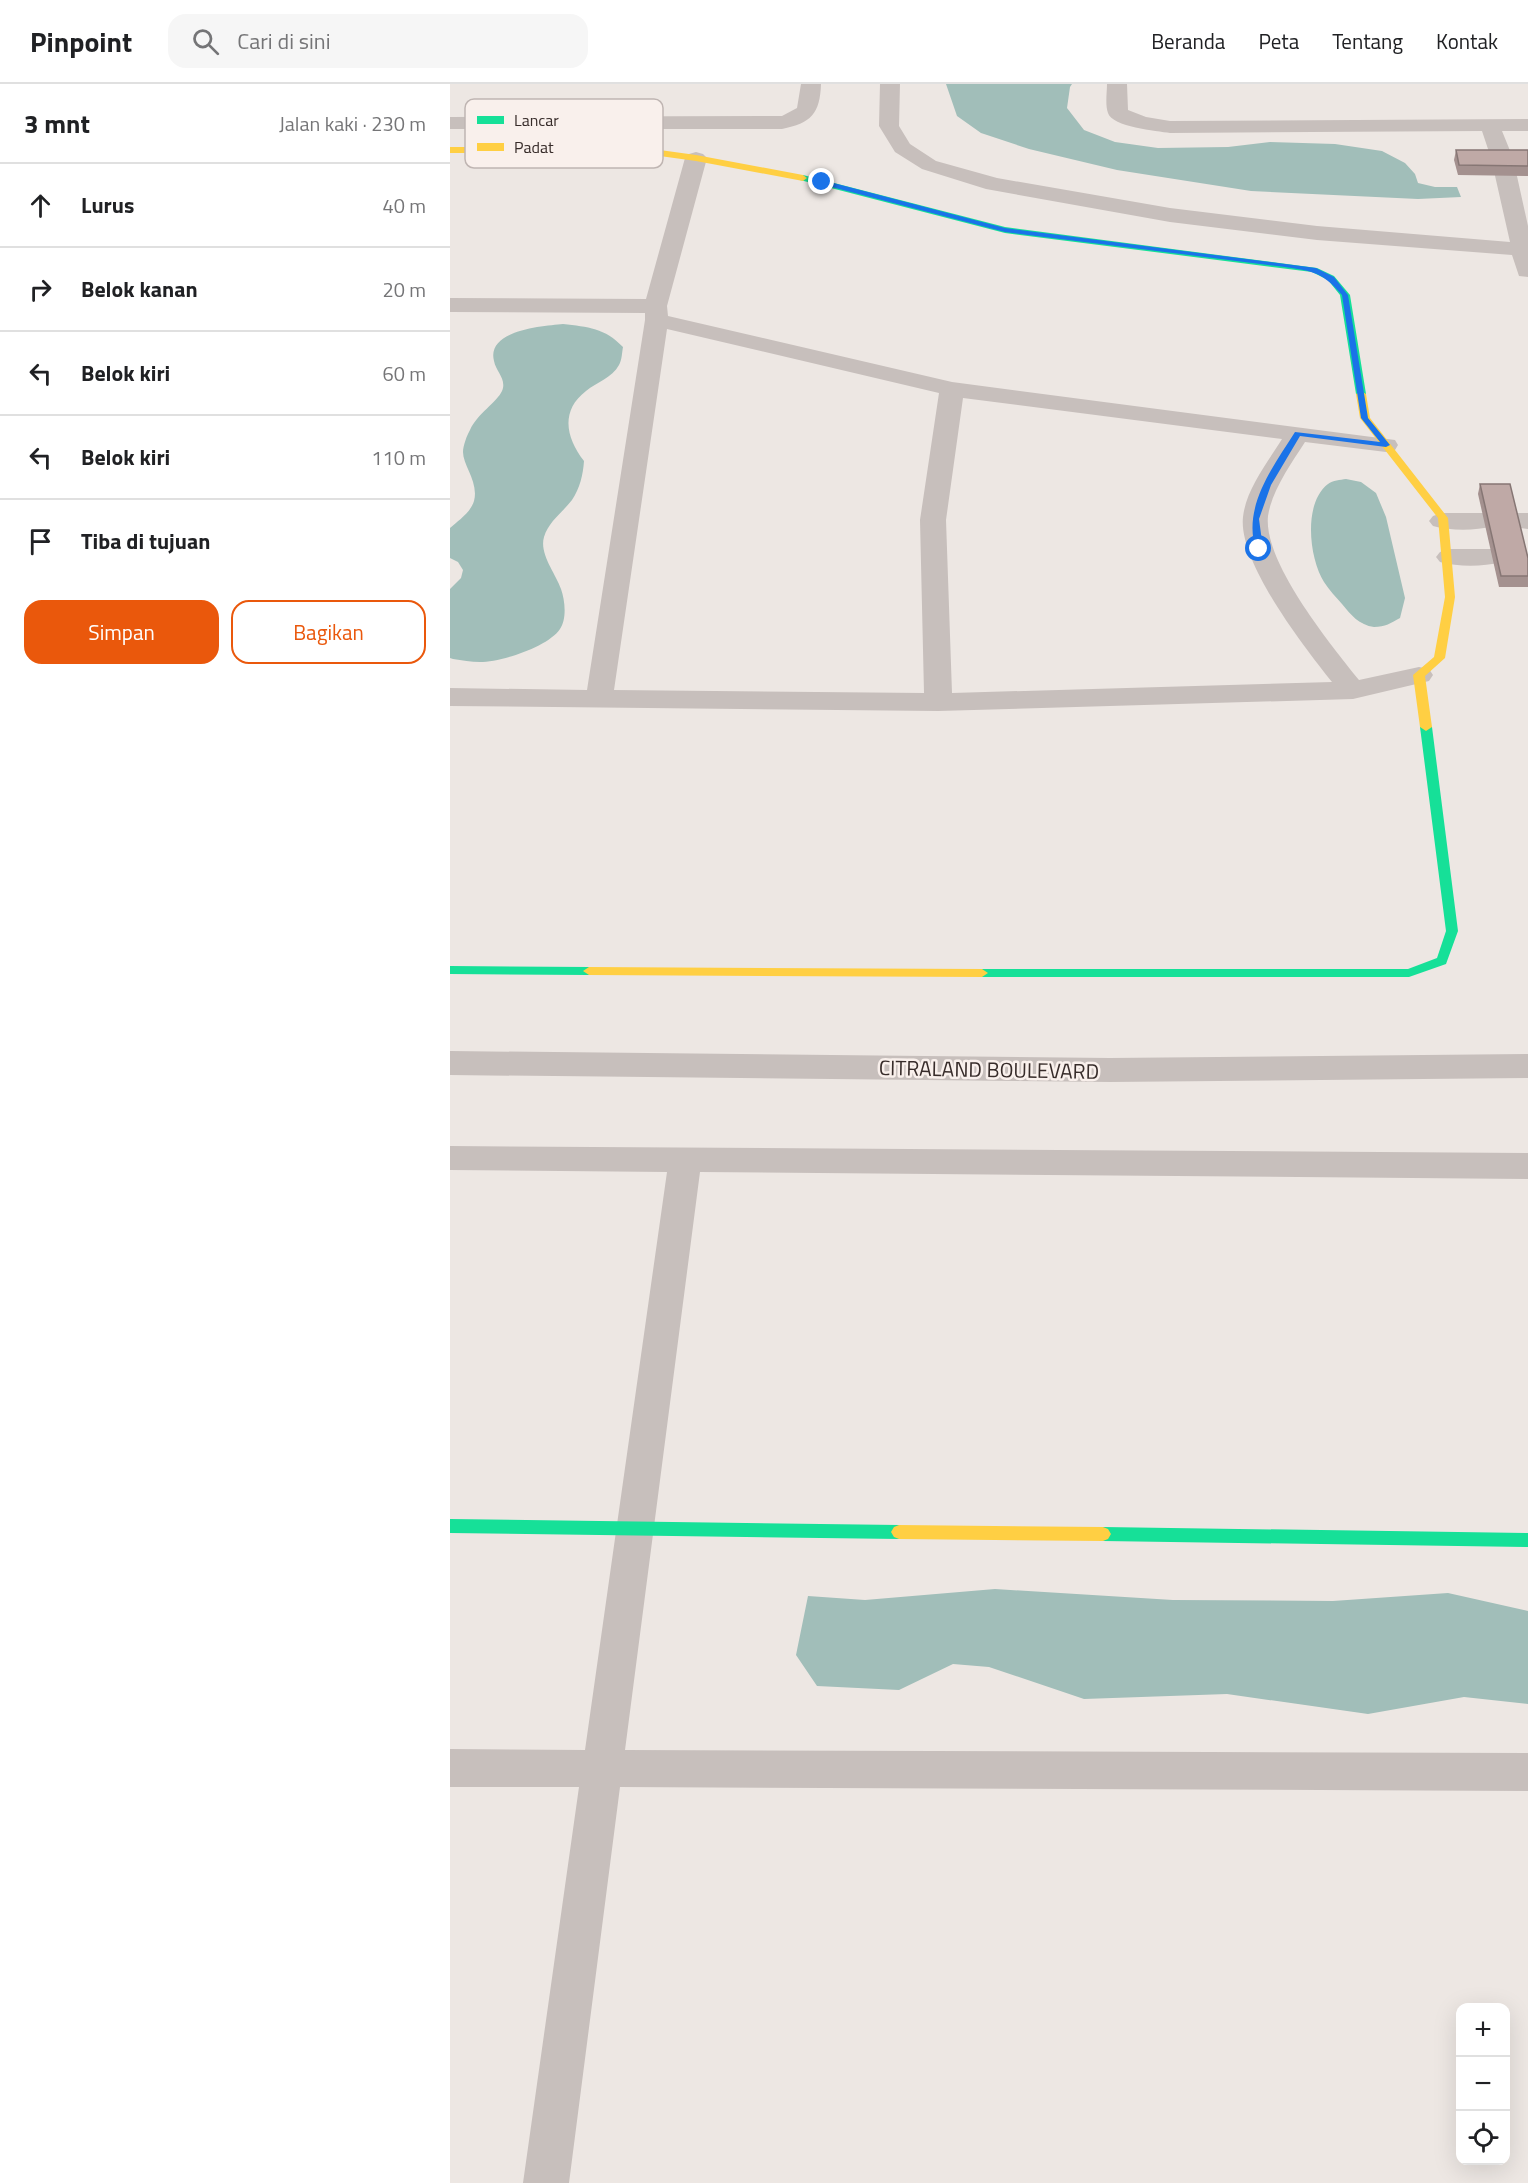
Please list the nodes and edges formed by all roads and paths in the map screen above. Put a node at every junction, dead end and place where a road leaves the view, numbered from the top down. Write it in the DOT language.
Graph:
graph roads {
  1 [pos="811,84"];
  2 [pos="890,84"];
  3 [pos="1118,84"];
  4 [pos="450,123"];
  5 [pos="465,123"];
  6 [pos="663,124"];
  7 [pos="1489,125"];
  8 [pos="1528,125"];
  9 [pos="663,153"];
  10 [pos="696,158"];
  11 [pos="1525,250"];
  12 [pos="1528,273"];
  13 [pos="450,305"];
  14 [pos="657,313"];
  15 [pos="952,389"];
  16 [pos="1298,433"];
  17 [pos="1386,445"];
  18 [pos="1442,521"];
  19 [pos="1484,521"];
  20 [pos="1449,557"];
  21 [pos="1492,557"];
  22 [pos="1419,675"];
  23 [pos="1353,690"];
  24 [pos="450,698"];
  25 [pos="599,699"];
  26 [pos="938,702"];
  27 [pos="450,970"];
  28 [pos="450,1063"];
  29 [pos="1528,1066"];
  30 [pos="450,1158"];
  31 [pos="685,1160"];
  32 [pos="1528,1166"];
  33 [pos="450,1526"];
  34 [pos="635,1529"];
  35 [pos="1528,1540"];
  36 [pos="450,1768"];
  37 [pos="602,1768"];
  38 [pos="1528,1772"];
  39 [pos="546,2183"];
  1 -- 6 [label="street"];
  2 -- 11 [label="street"];
  3 -- 7 [label="street"];
  4 -- 5 [label="street"];
  7 -- 8 [label="street"];
  7 -- 11 [label="street"];
  9 -- 10 [label="street"];
  10 -- 14 [label="street"];
  10 -- 17 [label="street"];
  11 -- 12 [label="street"];
  13 -- 14 [label="street"];
  14 -- 15 [label="street"];
  14 -- 25 [label="street"];
  15 -- 16 [label="street"];
  15 -- 26 [label="street"];
  16 -- 17 [label="street"];
  16 -- 23 [label="street"];
  17 -- 18 [label="street"];
  18 -- 19 [label="street"];
  18 -- 20 [label="street"];
  20 -- 21 [label="street"];
  20 -- 22 [label="street"];
  22 -- 23 [label="street"];
  22 -- 27 [label="street"];
  23 -- 26 [label="street"];
  24 -- 25 [label="street"];
  25 -- 26 [label="street"];
  28 -- 29 [label="street, CITRALAND BOULEVARD"];
  30 -- 31 [label="street"];
  31 -- 32 [label="street"];
  31 -- 34 [label="street"];
  33 -- 34 [label="street"];
  34 -- 35 [label="street"];
  34 -- 37 [label="street"];
  36 -- 37 [label="street"];
  37 -- 38 [label="street"];
  37 -- 39 [label="street"];
}
